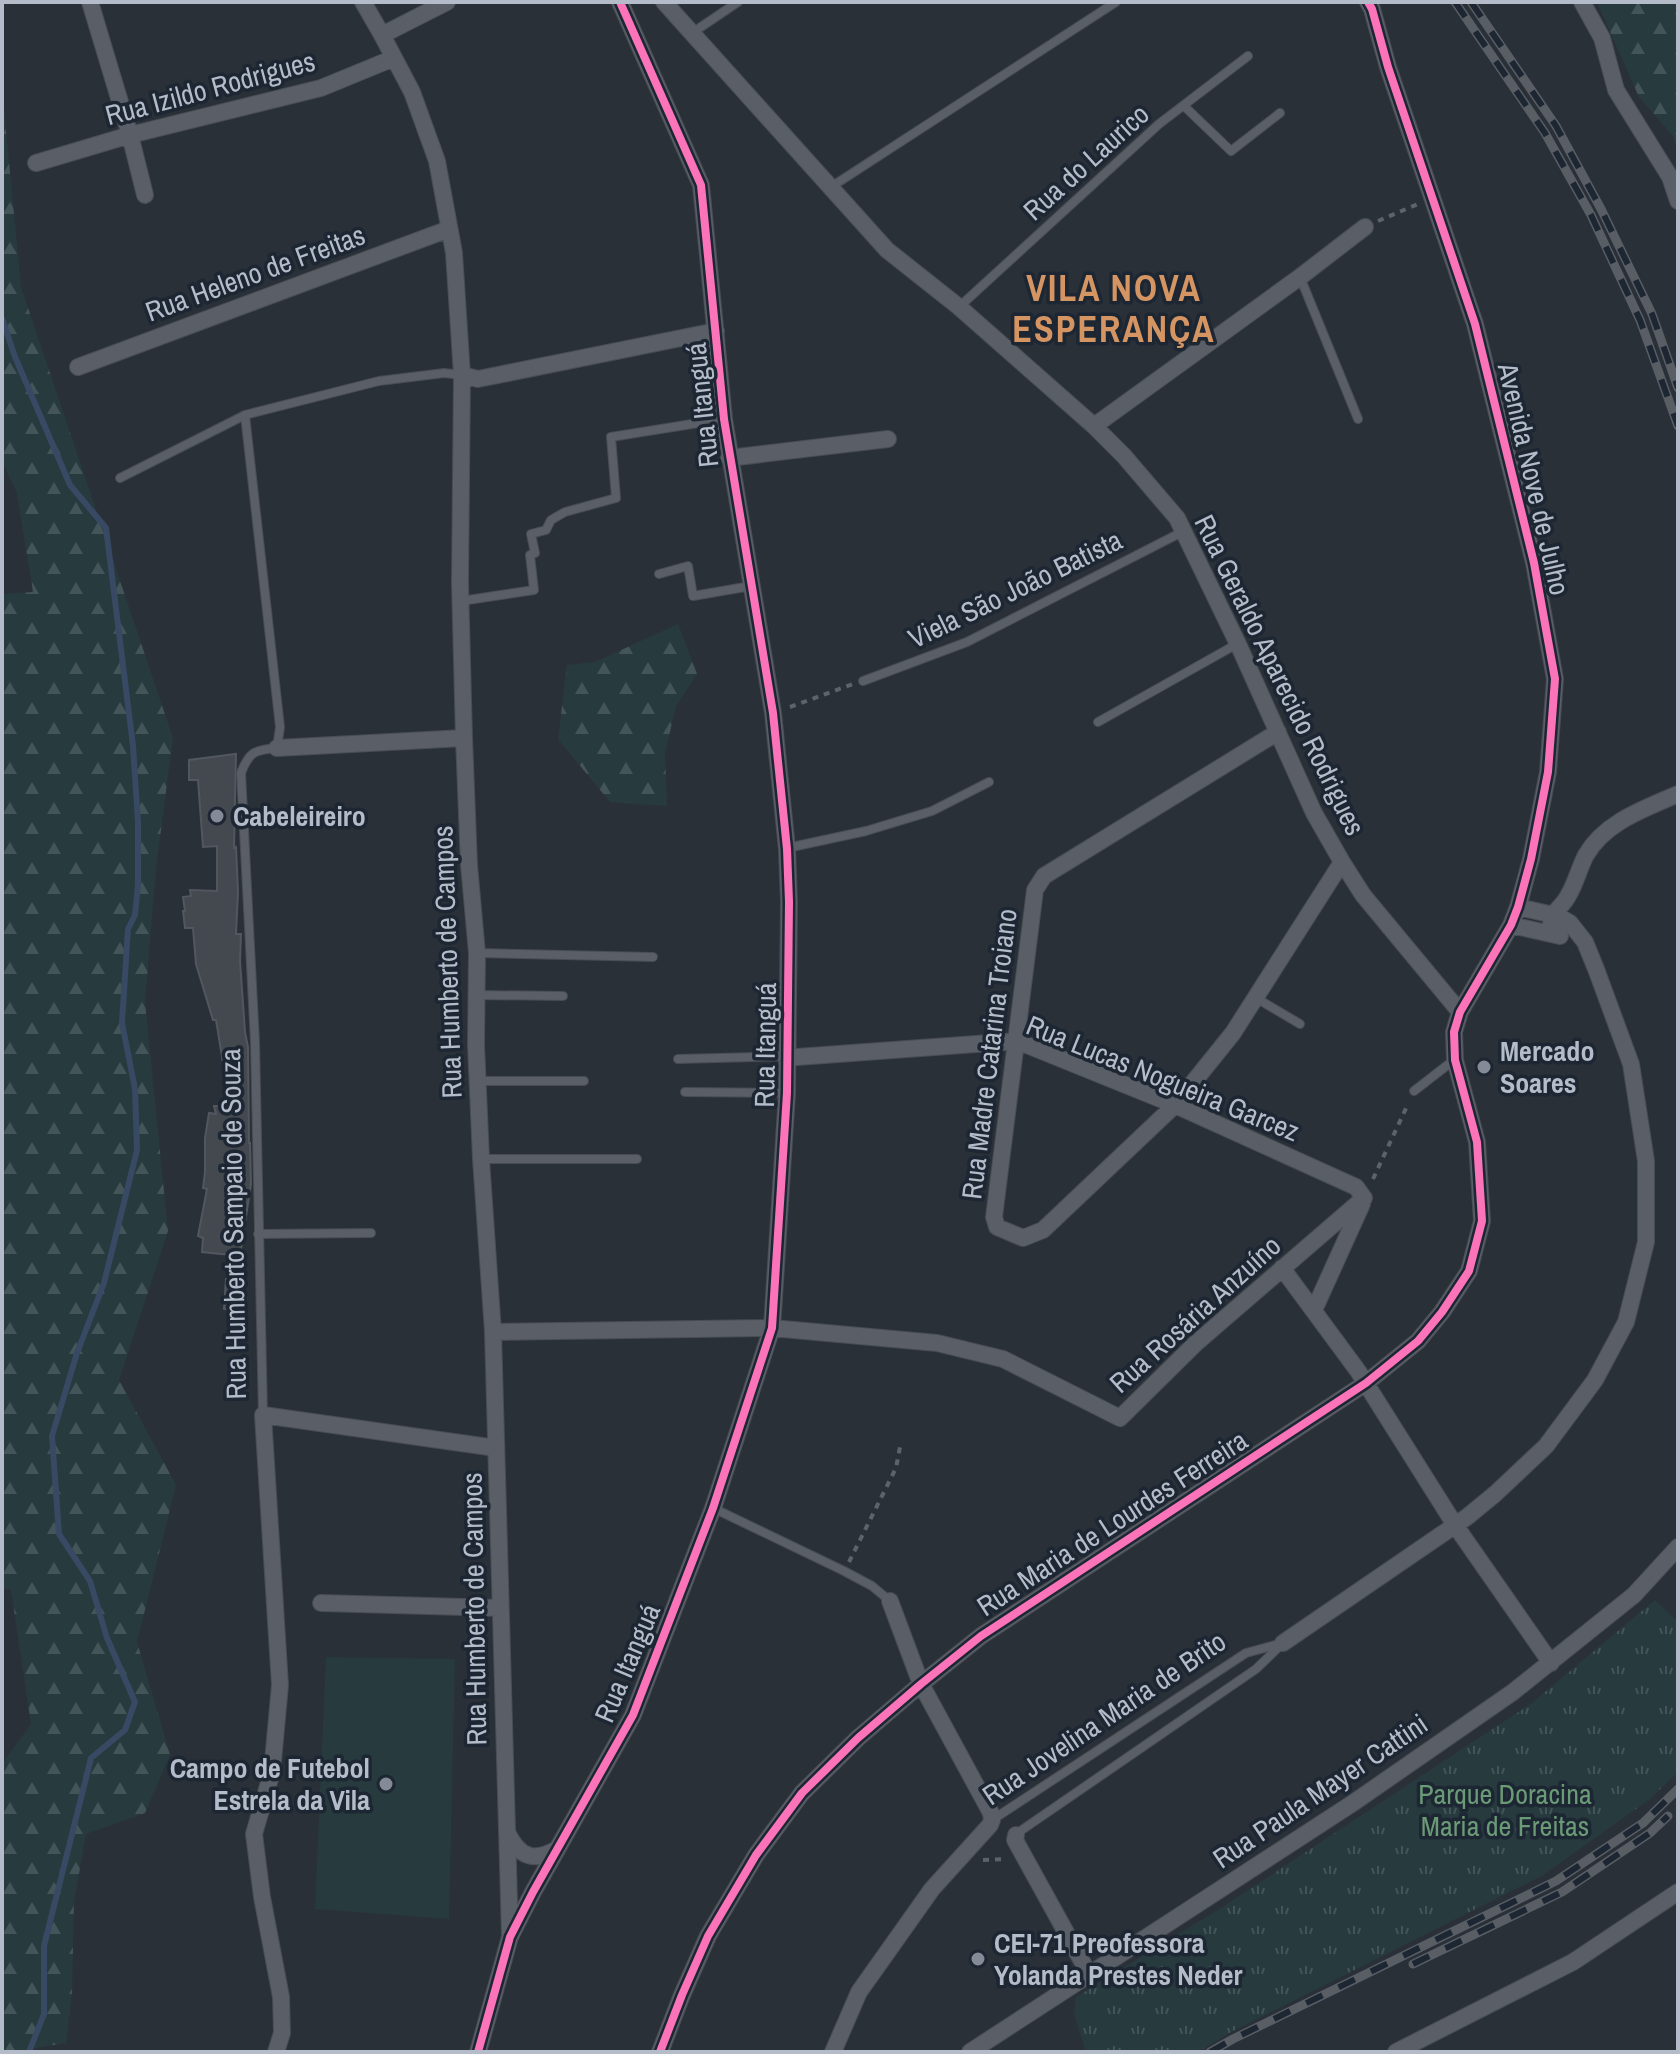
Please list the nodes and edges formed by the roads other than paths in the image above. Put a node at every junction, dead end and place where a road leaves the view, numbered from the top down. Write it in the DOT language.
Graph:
graph roads {
  1 [pos="90,2"];
  2 [pos="363,2"];
  3 [pos="447,2"];
  4 [pos="664,2"];
  5 [pos="738,2"];
  6 [pos="1116,2"];
  7 [pos="1368,2"];
  8 [pos="1582,2"];
  9 [pos="620,3"];
  10 [pos="692,33"];
  11 [pos="382,35"];
  12 [pos="1248,56"];
  13 [pos="394,58"];
  14 [pos="1184,106"];
  15 [pos="1280,113"];
  16 [pos="130,135"];
  17 [pos="36,163"];
  18 [pos="831,187"];
  19 [pos="145,195"];
  20 [pos="1678,201"];
  21 [pos="1365,227"];
  22 [pos="449,229"];
  23 [pos="1300,277"];
  24 [pos="959,307"];
  25 [pos="716,331"];
  26 [pos="78,367"];
  27 [pos="462,375"];
  28 [pos="245,415"];
  29 [pos="724,419"];
  30 [pos="1358,419"];
  31 [pos="1094,426"];
  32 [pos="888,439"];
  33 [pos="729,458"];
  34 [pos="120,478"];
  35 [pos="1184,531"];
  36 [pos="659,574"];
  37 [pos="751,586"];
  38 [pos="461,601"];
  39 [pos="1238,644"];
  40 [pos="863,681"];
  41 [pos="1098,722"];
  42 [pos="1278,732"];
  43 [pos="464,738"];
  44 [pos="277,748"];
  45 [pos="989,782"];
  46 [pos="1678,794"];
  47 [pos="787,849"];
  48 [pos="1342,862"];
  49 [pos="1579,874"];
  50 [pos="1518,907"];
  51 [pos="1551,915"];
  52 [pos="1511,925"];
  53 [pos="1560,936"];
  54 [pos="1585,942"];
  55 [pos="477,953"];
  56 [pos="653,957"];
  57 [pos="1596,969"];
  58 [pos="477,995"];
  59 [pos="563,996"];
  60 [pos="1256,998"];
  61 [pos="1460,1012"];
  62 [pos="1300,1024"];
  63 [pos="1017,1041"];
  64 [pos="788,1056"];
  65 [pos="678,1059"];
  66 [pos="1455,1060"];
  67 [pos="478,1081"];
  68 [pos="584,1081"];
  69 [pos="1414,1091"];
  70 [pos="685,1092"];
  71 [pos="787,1093"];
  72 [pos="1175,1105"];
  73 [pos="481,1159"];
  74 [pos="637,1159"];
  75 [pos="1364,1198"];
  76 [pos="371,1233"];
  77 [pos="258,1234"];
  78 [pos="1282,1268"];
  79 [pos="1314,1310"];
  80 [pos="772,1328"];
  81 [pos="493,1332"];
  82 [pos="1366,1383"];
  83 [pos="263,1415"];
  84 [pos="496,1448"];
  85 [pos="713,1508"];
  86 [pos="1455,1525"];
  87 [pos="1678,1547"];
  88 [pos="890,1601"];
  89 [pos="321,1603"];
  90 [pos="500,1608"];
  91 [pos="1283,1643"];
  92 [pos="1551,1663"];
  93 [pos="921,1684"];
  94 [pos="992,1820"];
  95 [pos="506,1831"];
  96 [pos="1016,1835"];
  97 [pos="557,1849"];
  98 [pos="1678,1892"];
  99 [pos="510,1937"];
  100 [pos="1089,1974"];
  101 [pos="276,2052"];
  102 [pos="478,2052"];
  103 [pos="660,2052"];
  104 [pos="833,2052"];
  105 [pos="970,2052"];
  106 [pos="1396,2052"];
  1 -- 16 [label="street"];
  2 -- 11 [label="street, Rua Humberto de Campos"];
  3 -- 11 [label="street"];
  4 -- 10 [label="street, Rua Geraldo Aparecido Rodrigues"];
  5 -- 10 [label="lane"];
  6 -- 18 [label="lane"];
  7 -- 50 [label="street, Avenida Nove de Julho"];
  8 -- 20 [label="street"];
  9 -- 25 [label="street, Rua Itanguá"];
  10 -- 18 [label="street, Rua Geraldo Aparecido Rodrigues"];
  11 -- 13 [label="street, Rua Humberto de Campos"];
  12 -- 14 [label="lane, Rua do Laurico"];
  13 -- 16 [label="street, Rua Izildo Rodrigues"];
  13 -- 22 [label="street, Rua Humberto de Campos"];
  14 -- 15 [label="lane"];
  14 -- 24 [label="lane, Rua do Laurico"];
  16 -- 17 [label="street, Rua Izildo Rodrigues"];
  16 -- 19 [label="street"];
  18 -- 24 [label="street, Rua Geraldo Aparecido Rodrigues"];
  21 -- 23 [label="street"];
  22 -- 26 [label="street, Rua Heleno de Freitas"];
  22 -- 27 [label="street, Rua Humberto de Campos"];
  23 -- 30 [label="lane"];
  23 -- 31 [label="street"];
  24 -- 31 [label="street, Rua Geraldo Aparecido Rodrigues"];
  25 -- 27 [label="street"];
  25 -- 29 [label="street, Rua Itanguá"];
  27 -- 28 [label="lane"];
  27 -- 38 [label="street, Rua Humberto de Campos"];
  28 -- 34 [label="lane"];
  28 -- 44 [label="lane"];
  29 -- 33 [label="street, Rua Itanguá"];
  29 -- 38 [label="lane"];
  31 -- 35 [label="street, Rua Geraldo Aparecido Rodrigues"];
  32 -- 33 [label="street"];
  33 -- 37 [label="street, Rua Itanguá"];
  35 -- 39 [label="street, Rua Geraldo Aparecido Rodrigues"];
  35 -- 40 [label="lane, Viela São João Batista"];
  36 -- 37 [label="lane"];
  37 -- 47 [label="street, Rua Itanguá"];
  38 -- 43 [label="street, Rua Humberto de Campos"];
  39 -- 41 [label="lane"];
  39 -- 42 [label="street, Rua Geraldo Aparecido Rodrigues"];
  42 -- 48 [label="street, Rua Geraldo Aparecido Rodrigues"];
  42 -- 63 [label="street, Rua Madre Catarina Troiano"];
  43 -- 44 [label="street"];
  43 -- 55 [label="street, Rua Humberto de Campos"];
  44 -- 77 [label="lane, Rua Humberto Sampaio de Souza"];
  45 -- 47 [label="lane"];
  46 -- 49 [label="street"];
  47 -- 64 [label="street, Rua Itanguá"];
  48 -- 60 [label="street"];
  48 -- 61 [label="street, Rua Geraldo Aparecido Rodrigues"];
  49 -- 51 [label="street"];
  49 -- 54 [label="street"];
  50 -- 51 [label="street, Rua Jovelina Maria de Brito"];
  50 -- 52 [label="street, Avenida Nove de Julho"];
  51 -- 53 [label="street"];
  51 -- 54 [label="street, Rua Jovelina Maria de Brito"];
  52 -- 53 [label="street, Rua Jovelina Maria de Brito"];
  52 -- 61 [label="street, Avenida Nove de Julho"];
  53 -- 57 [label="street, Rua Jovelina Maria de Brito"];
  54 -- 57 [label="street, Rua Jovelina Maria de Brito"];
  55 -- 56 [label="lane"];
  55 -- 58 [label="street, Rua Humberto de Campos"];
  57 -- 86 [label="street, Rua Jovelina Maria de Brito"];
  58 -- 59 [label="lane"];
  58 -- 67 [label="street, Rua Humberto de Campos"];
  60 -- 62 [label="lane"];
  60 -- 72 [label="street"];
  61 -- 66 [label="street, Rua Maria de Lourdes Ferreira"];
  63 -- 64 [label="street, Rua Lucas Nogueira Garcez"];
  63 -- 72 [label="street, Rua Lucas Nogueira Garcez"];
  63 -- 72 [label="street, Rua Madre Catarina Troiano"];
  64 -- 65 [label="lane"];
  64 -- 71 [label="street, Rua Itanguá"];
  66 -- 69 [label="lane"];
  66 -- 82 [label="street, Rua Maria de Lourdes Ferreira"];
  67 -- 68 [label="lane"];
  67 -- 73 [label="street, Rua Humberto de Campos"];
  70 -- 71 [label="lane"];
  71 -- 80 [label="street, Rua Itanguá"];
  72 -- 75 [label="street, Rua Lucas Nogueira Garcez"];
  73 -- 74 [label="lane"];
  73 -- 81 [label="street, Rua Humberto de Campos"];
  75 -- 78 [label="street, Rua Rosária Anzuíno"];
  75 -- 79 [label="street"];
  76 -- 77 [label="lane"];
  77 -- 83 [label="lane, Rua Humberto Sampaio de Souza"];
  78 -- 79 [label="street"];
  78 -- 80 [label="street, Rua Rosária Anzuíno"];
  79 -- 82 [label="street"];
  80 -- 81 [label="street"];
  80 -- 85 [label="street, Rua Itanguá"];
  81 -- 84 [label="street, Rua Humberto de Campos"];
  82 -- 86 [label="street"];
  82 -- 93 [label="street, Rua Maria de Lourdes Ferreira"];
  83 -- 84 [label="street"];
  83 -- 101 [label="street, Rua Humberto Sampaio de Souza"];
  84 -- 90 [label="street, Rua Humberto de Campos"];
  85 -- 88 [label="lane"];
  85 -- 97 [label="street, Rua Itanguá"];
  86 -- 91 [label="street, Rua Jovelina Maria de Brito"];
  86 -- 92 [label="street"];
  87 -- 92 [label="street, Rua Paula Mayer Cattini"];
  88 -- 93 [label="street"];
  89 -- 90 [label="street"];
  90 -- 95 [label="street, Rua Humberto de Campos"];
  91 -- 94 [label="lane, Rua Jovelina Maria de Brito"];
  91 -- 96 [label="lane, Rua Jovelina Maria de Brito"];
  92 -- 100 [label="street, Rua Paula Mayer Cattini"];
  93 -- 94 [label="street"];
  93 -- 103 [label="street, Rua Maria de Lourdes Ferreira"];
  94 -- 104 [label="street, Rua Jovelina Maria de Brito"];
  95 -- 97 [label="street"];
  95 -- 99 [label="street, Rua Humberto de Campos"];
  96 -- 100 [label="street"];
  97 -- 99 [label="street, Rua Itanguá"];
  98 -- 106 [label="street"];
  99 -- 102 [label="street, Rua Itanguá"];
  100 -- 105 [label="street, Rua Paula Mayer Cattini"];
}
